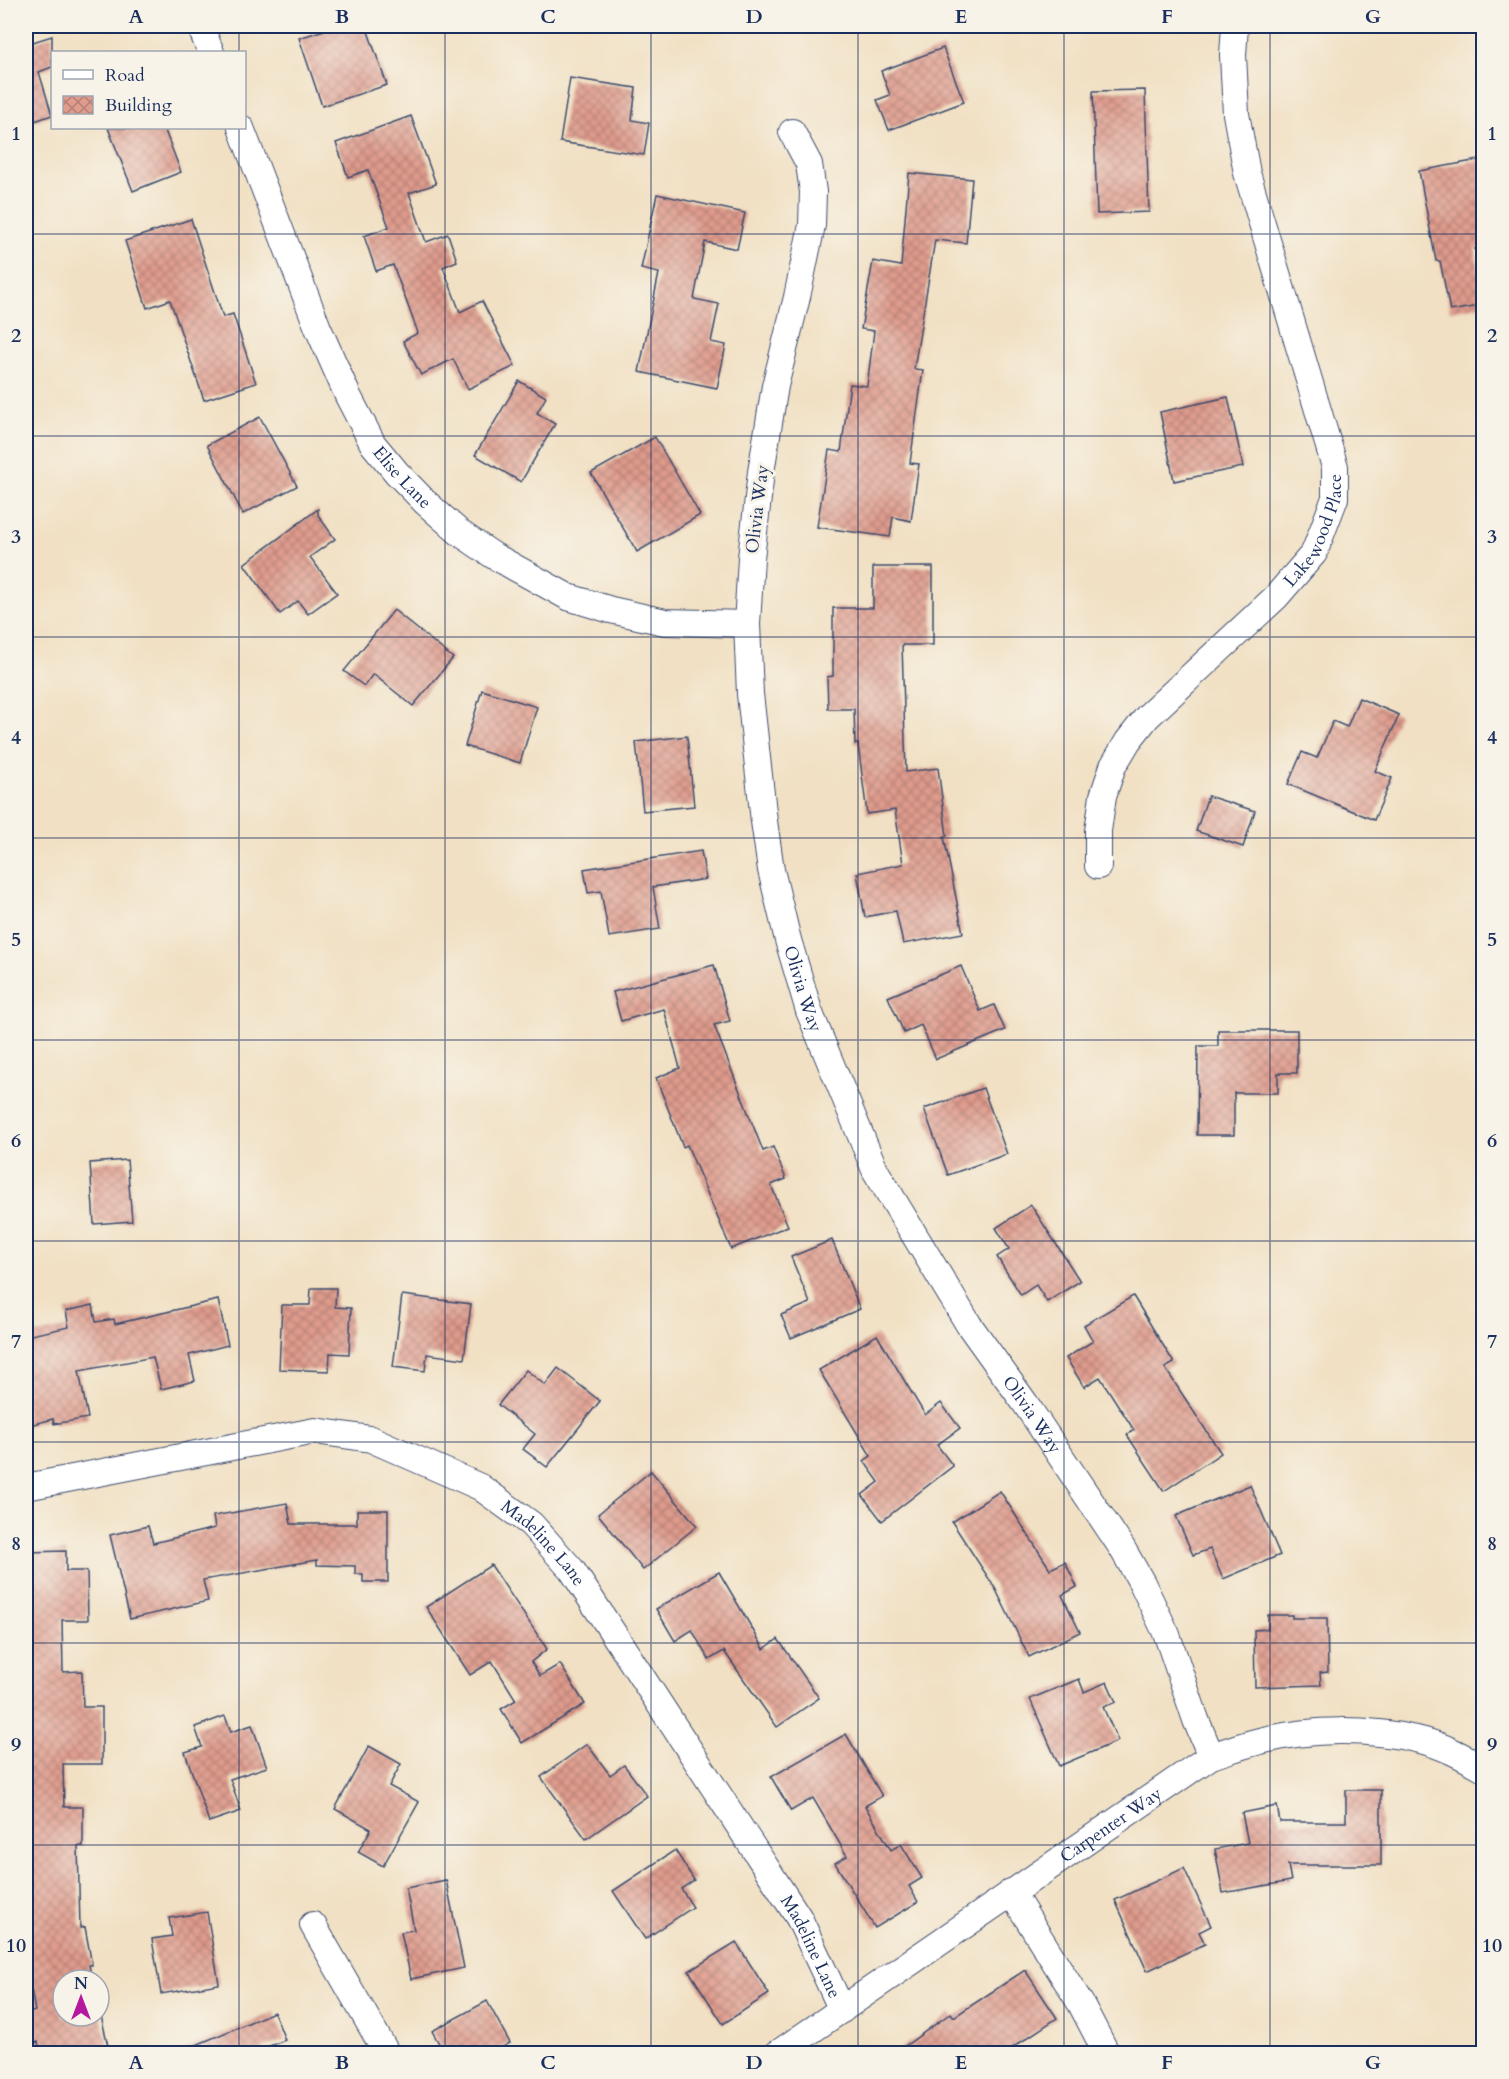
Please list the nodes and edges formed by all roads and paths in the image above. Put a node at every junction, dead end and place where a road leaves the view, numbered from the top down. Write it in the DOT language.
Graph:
graph roads {
  1 [pos="200,26"];
  2 [pos="1235,26"];
  3 [pos="211,51"];
  4 [pos="241,129"];
  5 [pos="792,132"];
  6 [pos="747,624"];
  7 [pos="1098,867"];
  8 [pos="26,1487"];
  9 [pos="1211,1756"];
  10 [pos="1484,1768"];
  11 [pos="1011,1892"];
  12 [pos="313,1925"];
  13 [pos="842,2010"];
  14 [pos="387,2054"];
  15 [pos="777,2054"];
  16 [pos="1107,2054"];
  1 -- 3 [label="street"];
  2 -- 7 [label="street, Lakewood Place"];
  4 -- 6 [label="street, Elise Lane"];
  5 -- 6 [label="street, Olivia Way"];
  6 -- 9 [label="street, Olivia Way"];
  8 -- 13 [label="street, Madeline Lane"];
  9 -- 10 [label="street, Carpenter Way"];
  9 -- 11 [label="street, Carpenter Way"];
  11 -- 13 [label="street, Carpenter Way"];
  11 -- 16 [label="street"];
  12 -- 14 [label="street"];
  13 -- 15 [label="street, Carpenter Way"];
}
